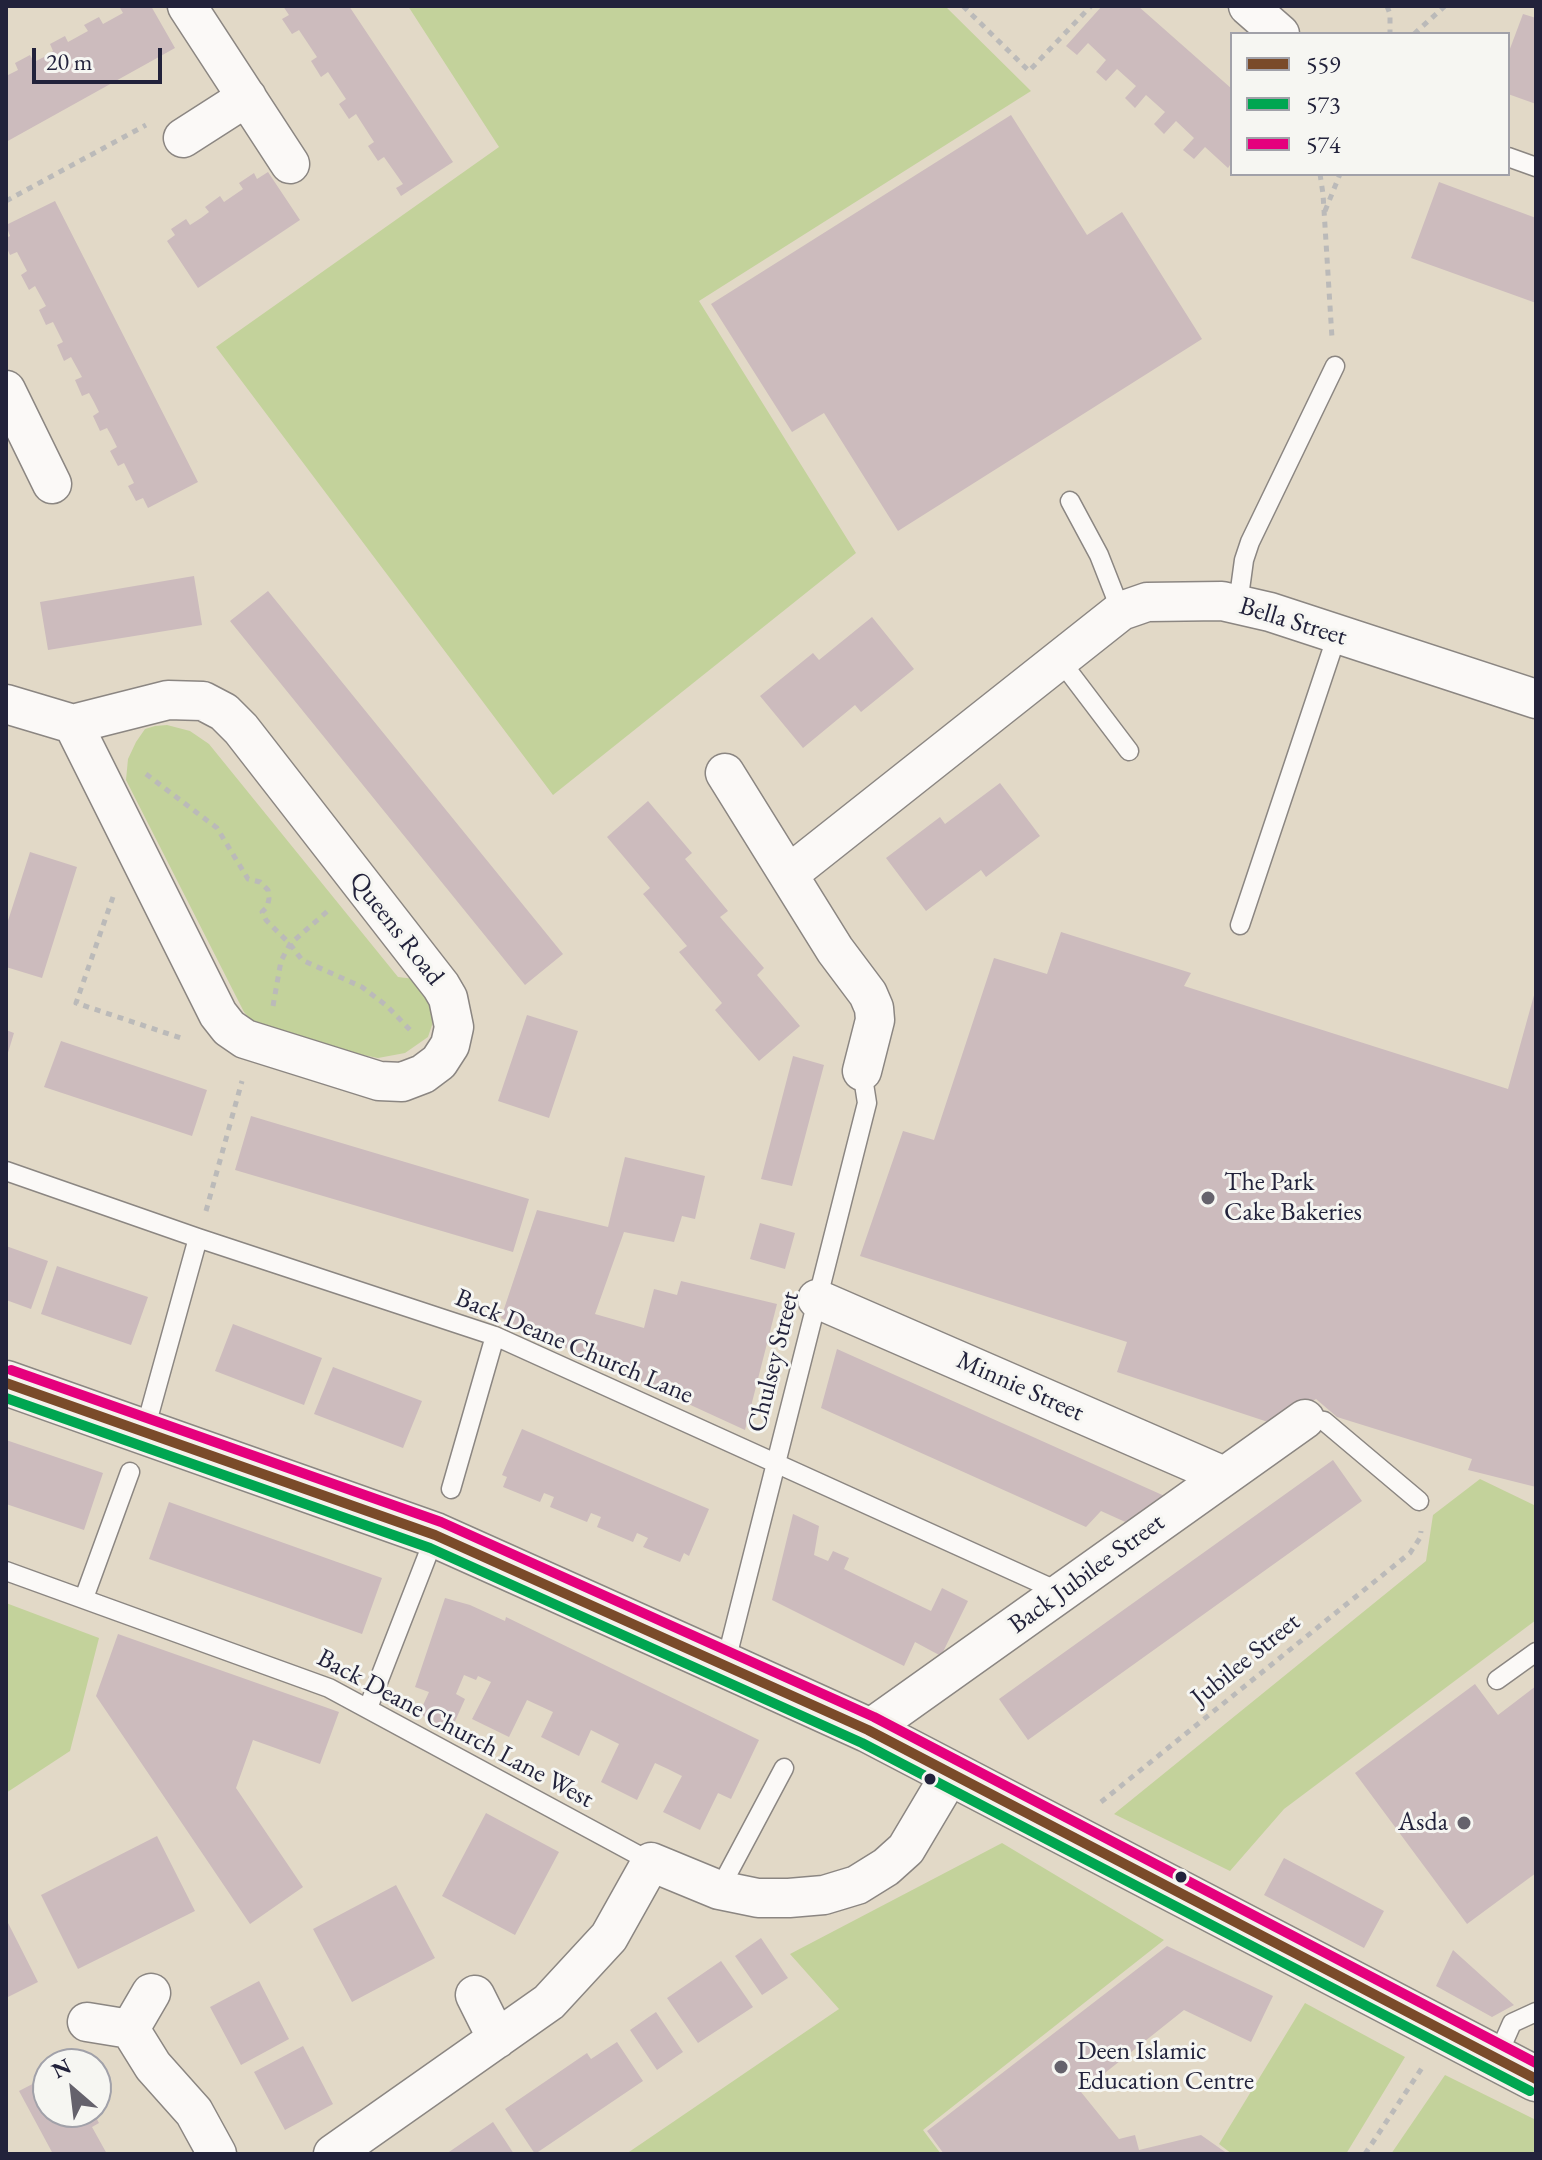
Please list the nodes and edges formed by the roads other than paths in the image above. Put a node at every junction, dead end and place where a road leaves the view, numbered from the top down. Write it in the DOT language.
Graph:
graph roads {
  1 [pos="187,6"];
  2 [pos="247,97"];
  3 [pos="183,138"];
  4 [pos="1510,158"];
  5 [pos="290,164"];
  6 [pos="1536,167"];
  7 [pos="1335,366"];
  8 [pos="6,390"];
  9 [pos="17,439"];
  10 [pos="52,484"];
  11 [pos="1070,501"];
  12 [pos="1238,604"];
  13 [pos="1121,611"];
  14 [pos="1337,635"];
  15 [pos="1060,660"];
  16 [pos="1536,699"];
  17 [pos="6,704"];
  18 [pos="73,724"];
  19 [pos="1129,751"];
  20 [pos="725,773"];
  21 [pos="789,874"];
  22 [pos="1240,925"];
  23 [pos="862,1071"];
  24 [pos="6,1171"];
  25 [pos="198,1238"];
  26 [pos="817,1299"];
  27 [pos="495,1336"];
  28 [pos="6,1383"];
  29 [pos="1305,1419"];
  30 [pos="137,1453"];
  31 [pos="776,1462"];
  32 [pos="1224,1476"];
  33 [pos="451,1489"];
  34 [pos="1419,1501"];
  35 [pos="435,1535"];
  36 [pos="6,1571"];
  37 [pos="1061,1593"];
  38 [pos="84,1598"];
  39 [pos="1536,1652"];
  40 [pos="725,1665"];
  41 [pos="1497,1680"];
  42 [pos="368,1708"];
  43 [pos="868,1730"];
  44 [pos="784,1768"];
  45 [pos="950,1775"];
  46 [pos="651,1862"];
  47 [pos="719,1890"];
  48 [pos="151,1993"];
  49 [pos="475,1995"];
  50 [pos="1536,2012"];
  51 [pos="87,2022"];
  52 [pos="130,2029"];
  53 [pos="497,2039"];
  54 [pos="1497,2057"];
  55 [pos="1536,2079"];
  56 [pos="217,2154"];
  57 [pos="333,2154"];
  1 -- 2 [label="street"];
  2 -- 3 [label="street"];
  2 -- 5 [label="street"];
  4 -- 6 [label="lane"];
  7 -- 12 [label="lane"];
  8 -- 9 [label="street"];
  9 -- 10 [label="street"];
  11 -- 13 [label="lane"];
  12 -- 13 [label="street, Bella Street"];
  12 -- 14 [label="street, Bella Street"];
  13 -- 15 [label="street, Bella Street"];
  14 -- 16 [label="street, Bella Street"];
  14 -- 22 [label="lane"];
  15 -- 19 [label="lane"];
  15 -- 21 [label="street, Bella Street"];
  17 -- 18 [label="street"];
  18 -- 18 [label="street, Queens Road"];
  20 -- 21 [label="street"];
  21 -- 23 [label="street"];
  23 -- 26 [label="lane, Chulsey Street"];
  24 -- 25 [label="lane, Back Deane Church Lane"];
  25 -- 27 [label="lane, Back Deane Church Lane"];
  25 -- 30 [label="lane"];
  26 -- 31 [label="lane, Chulsey Street"];
  26 -- 32 [label="street, Minnie Street"];
  27 -- 31 [label="lane, Back Deane Church Lane"];
  27 -- 33 [label="lane"];
  28 -- 30 [label="street"];
  29 -- 32 [label="street, Back Jubilee Street"];
  29 -- 34 [label="lane"];
  30 -- 35 [label="street"];
  30 -- 38 [label="lane"];
  31 -- 37 [label="lane, Back Deane Church Lane"];
  31 -- 40 [label="lane, Chulsey Street"];
  32 -- 37 [label="street, Back Jubilee Street"];
  35 -- 40 [label="street"];
  35 -- 42 [label="lane"];
  36 -- 38 [label="lane, Back Deane Church Lane West"];
  37 -- 43 [label="street, Back Jubilee Street"];
  38 -- 42 [label="lane, Back Deane Church Lane West"];
  39 -- 41 [label="lane"];
  40 -- 43 [label="street"];
  42 -- 46 [label="lane, Back Deane Church Lane West"];
  43 -- 45 [label="street"];
  44 -- 47 [label="lane"];
  45 -- 47 [label="street"];
  45 -- 54 [label="street"];
  46 -- 47 [label="street"];
  46 -- 53 [label="street"];
  48 -- 52 [label="street"];
  49 -- 53 [label="street"];
  50 -- 54 [label="lane"];
  51 -- 52 [label="street"];
  52 -- 56 [label="street"];
  53 -- 57 [label="street"];
  54 -- 55 [label="street"];
}
